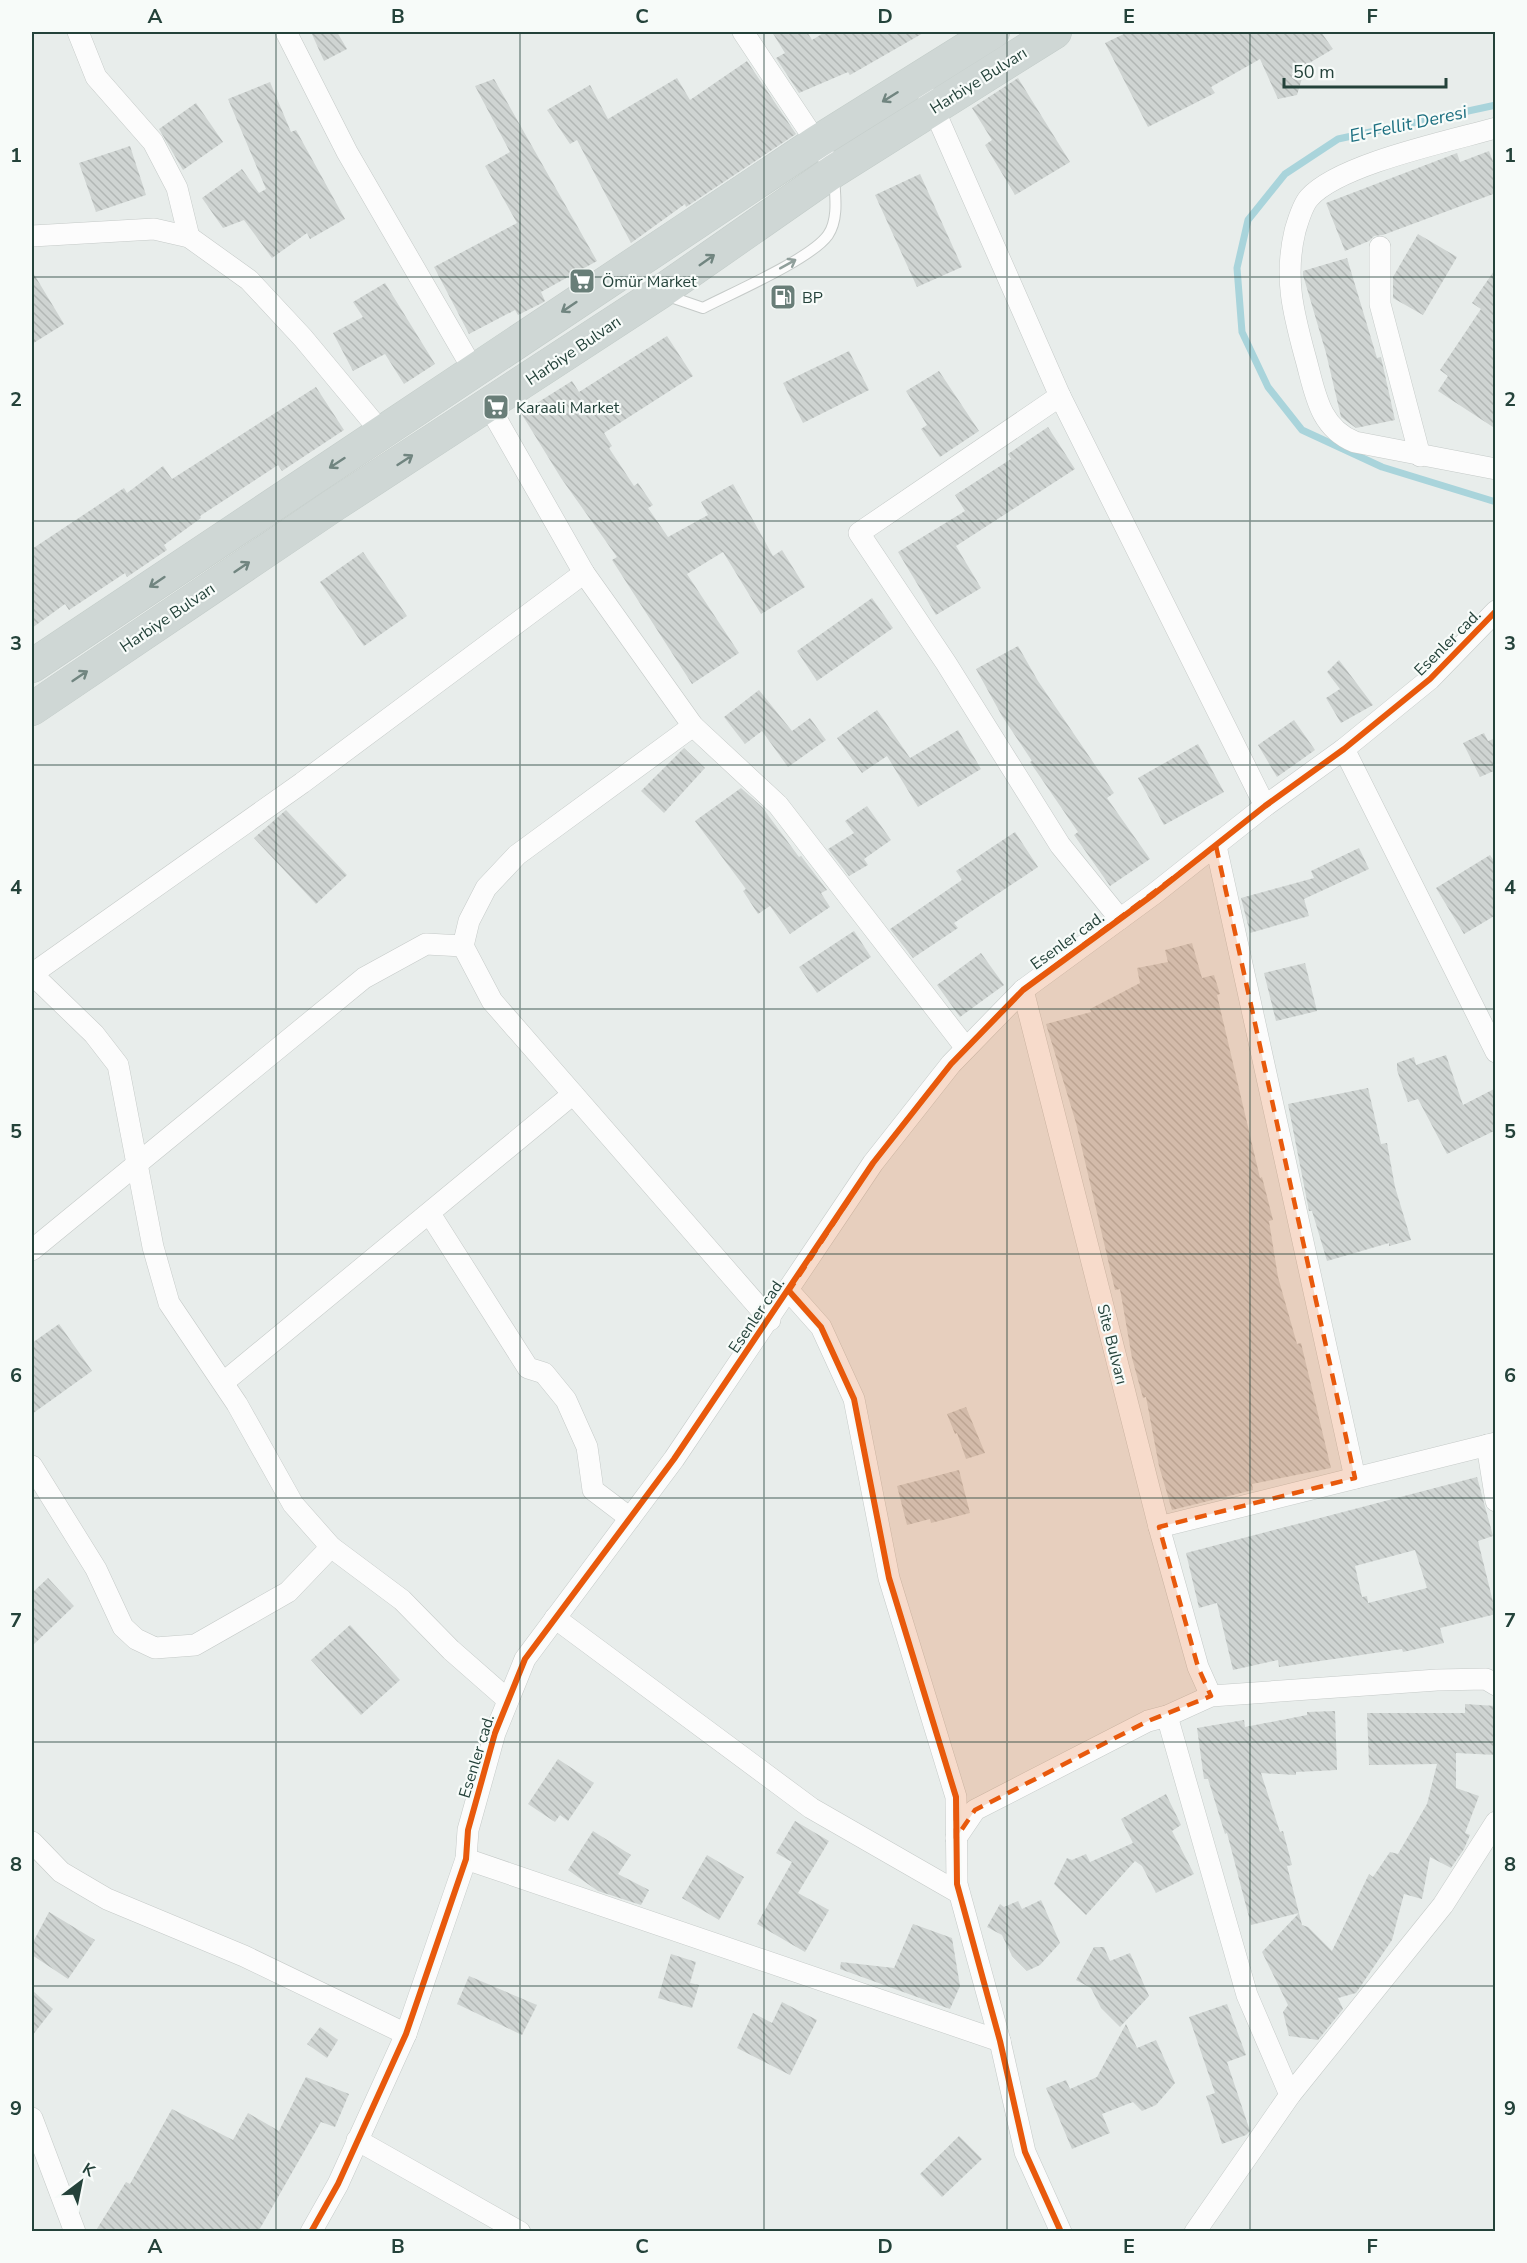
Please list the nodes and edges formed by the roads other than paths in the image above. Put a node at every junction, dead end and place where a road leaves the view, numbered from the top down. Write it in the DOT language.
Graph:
graph roads {
  1 [pos="78,32"];
  2 [pos="286,32"];
  3 [pos="743,32"];
  4 [pos="993,32"];
  5 [pos="1055,32"];
  6 [pos="920,78"];
  7 [pos="934,108"];
  8 [pos="1496,128"];
  9 [pos="817,142"];
  10 [pos="834,171"];
  11 [pos="32,236"];
  12 [pos="189,237"];
  13 [pos="1380,247"];
  14 [pos="659,293"];
  15 [pos="474,371"];
  16 [pos="1060,396"];
  17 [pos="489,406"];
  18 [pos="382,433"];
  19 [pos="1420,456"];
  20 [pos="1496,469"];
  21 [pos="584,573"];
  22 [pos="1496,611"];
  23 [pos="32,666"];
  24 [pos="32,709"];
  25 [pos="693,726"];
  26 [pos="1344,749"];
  27 [pos="1265,806"];
  28 [pos="1216,846"];
  29 [pos="1120,918"];
  30 [pos="463,946"];
  31 [pos="32,974"];
  32 [pos="1023,990"];
  33 [pos="966,1048"];
  34 [pos="1496,1052"];
  35 [pos="573,1094"];
  36 [pos="137,1162"];
  37 [pos="430,1214"];
  38 [pos="32,1250"];
  39 [pos="789,1291"];
  40 [pos="770,1320"];
  41 [pos="224,1382"];
  42 [pos="1491,1444"];
  43 [pos="32,1467"];
  44 [pos="1355,1478"];
  45 [pos="1496,1501"];
  46 [pos="630,1518"];
  47 [pos="1160,1527"];
  48 [pos="331,1547"];
  49 [pos="555,1618"];
  50 [pos="1496,1685"];
  51 [pos="1210,1696"];
  52 [pos="508,1700"];
  53 [pos="1167,1716"];
  54 [pos="1496,1822"];
  55 [pos="956,1838"];
  56 [pos="32,1842"];
  57 [pos="466,1858"];
  58 [pos="959,1893"];
  59 [pos="406,2034"];
  60 [pos="1000,2041"];
  61 [pos="1290,2095"];
  62 [pos="32,2118"];
  63 [pos="357,2140"];
  64 [pos="75,2232"];
  65 [pos="311,2232"];
  66 [pos="520,2232"];
  67 [pos="1061,2232"];
  68 [pos="1195,2232"];
  1 -- 12 [label="street"];
  2 -- 15 [label="street"];
  3 -- 9 [label="street"];
  4 -- 6 [label="main road, Harbiye Bulvarı"];
  5 -- 7 [label="main road, Harbiye Bulvarı"];
  6 -- 7 [label="street"];
  6 -- 9 [label="main road, Harbiye Bulvarı, one-way"];
  7 -- 10 [label="main road, Harbiye Bulvarı"];
  7 -- 16 [label="street"];
  8 -- 19 [label="street"];
  9 -- 10 [label="street"];
  9 -- 15 [label="main road, Harbiye Bulvarı, one-way"];
  14 -- 10 [label="main road, Harbiye Bulvarı, one-way"];
  14 -- 10 [label="lane, one-way"];
  11 -- 12 [label="street"];
  12 -- 18 [label="street"];
  13 -- 19 [label="street"];
  14 -- 17 [label="main road, Harbiye Bulvarı"];
  15 -- 18 [label="main road, Harbiye Bulvarı"];
  16 -- 27 [label="street"];
  16 -- 29 [label="street"];
  17 -- 21 [label="street"];
  24 -- 17 [label="main road, Harbiye Bulvarı, one-way"];
  18 -- 23 [label="main road, Harbiye Bulvarı, one-way"];
  19 -- 20 [label="street"];
  21 -- 25 [label="street"];
  21 -- 31 [label="street"];
  22 -- 26 [label="street, Esenler cad."];
  25 -- 30 [label="street"];
  25 -- 33 [label="street"];
  26 -- 27 [label="street, Esenler cad."];
  26 -- 34 [label="street"];
  27 -- 28 [label="street, Esenler cad."];
  28 -- 29 [label="street, Esenler cad."];
  28 -- 44 [label="street"];
  29 -- 32 [label="street, Esenler cad."];
  30 -- 35 [label="street"];
  30 -- 36 [label="street"];
  31 -- 36 [label="street"];
  32 -- 33 [label="street, Esenler cad."];
  32 -- 47 [label="street, Site Bulvarı"];
  33 -- 39 [label="street, Esenler cad."];
  35 -- 37 [label="street"];
  35 -- 40 [label="street"];
  36 -- 38 [label="street"];
  36 -- 41 [label="street"];
  37 -- 41 [label="street"];
  37 -- 46 [label="street"];
  39 -- 40 [label="street, Esenler cad."];
  39 -- 55 [label="street"];
  40 -- 46 [label="street, Esenler cad."];
  41 -- 48 [label="street"];
  42 -- 44 [label="street"];
  42 -- 45 [label="street"];
  43 -- 48 [label="street"];
  44 -- 47 [label="street"];
  46 -- 49 [label="street, Esenler cad."];
  47 -- 51 [label="street, Site Bulvarı"];
  48 -- 52 [label="street"];
  49 -- 52 [label="street, Esenler cad."];
  49 -- 58 [label="street"];
  50 -- 51 [label="street"];
  51 -- 53 [label="street"];
  52 -- 57 [label="street, Esenler cad."];
  53 -- 55 [label="street"];
  53 -- 61 [label="street"];
  54 -- 61 [label="street"];
  55 -- 58 [label="street"];
  56 -- 59 [label="street"];
  57 -- 59 [label="street, Esenler cad."];
  57 -- 60 [label="street"];
  58 -- 60 [label="street"];
  59 -- 63 [label="street, Esenler cad."];
  60 -- 67 [label="street"];
  61 -- 68 [label="street"];
  62 -- 64 [label="street"];
  63 -- 65 [label="street, Esenler cad."];
  63 -- 66 [label="street"];
}
